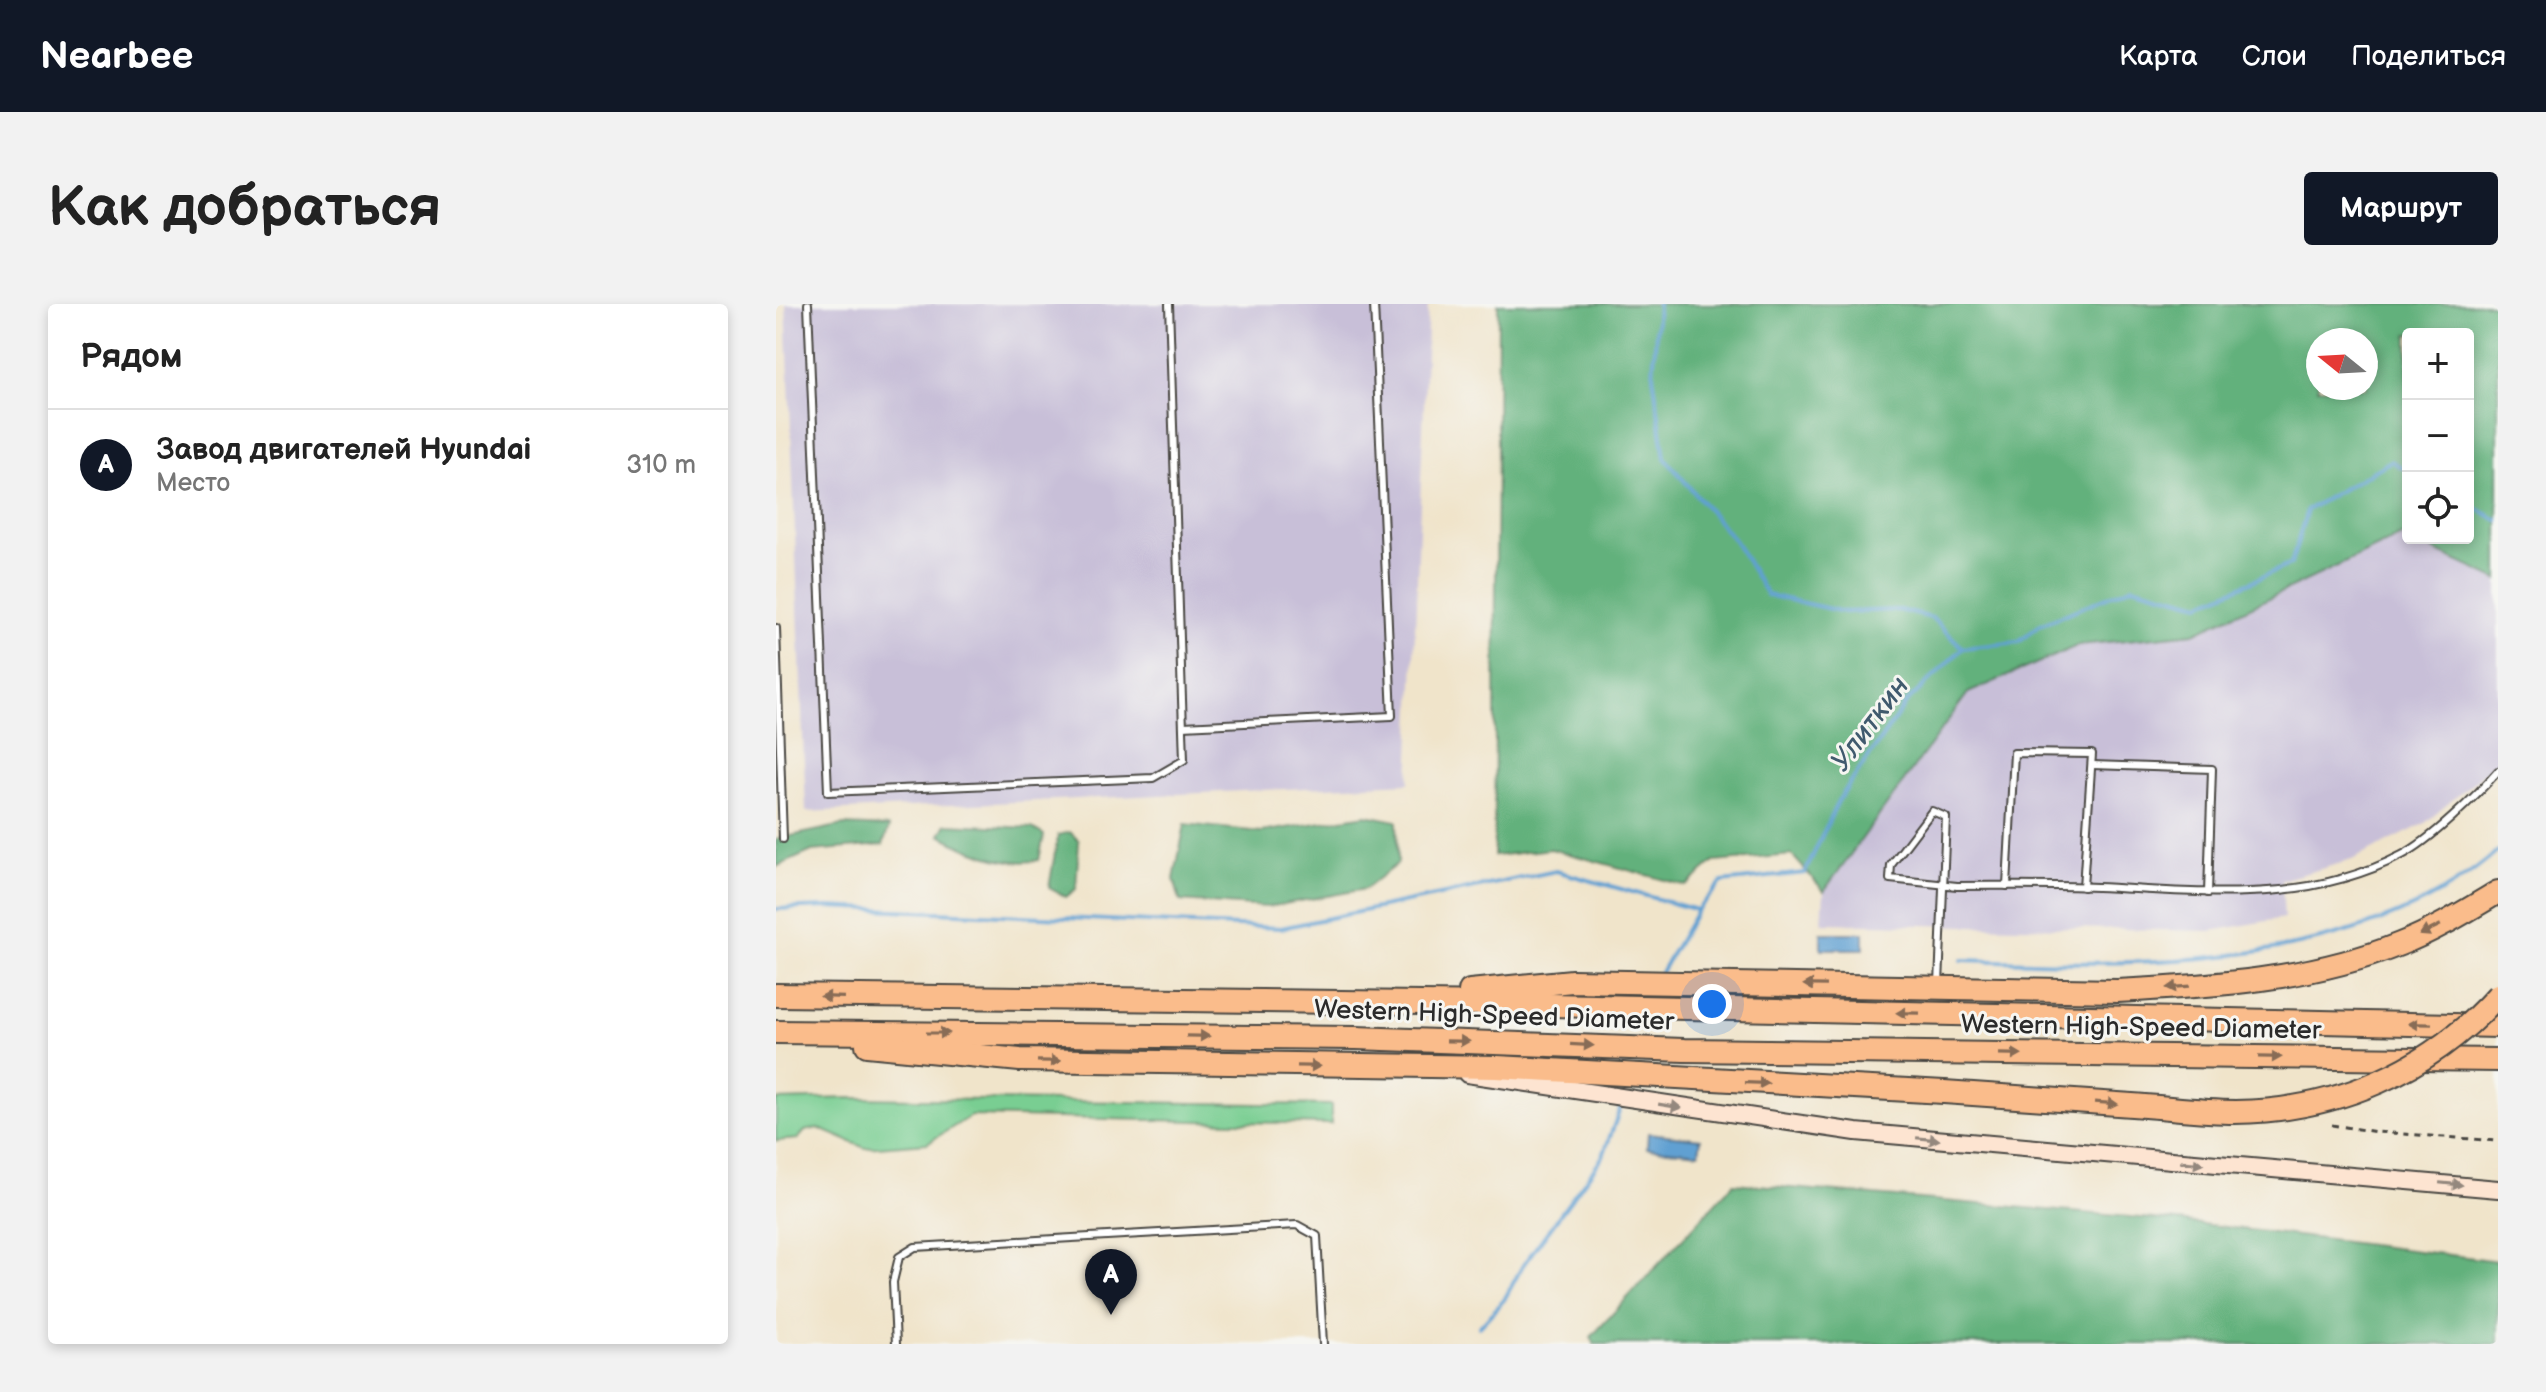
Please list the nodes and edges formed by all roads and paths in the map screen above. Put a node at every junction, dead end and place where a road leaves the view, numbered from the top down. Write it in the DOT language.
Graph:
graph roads {
  1 [pos="808,304"];
  2 [pos="1169,304"];
  3 [pos="1374,304"];
  4 [pos="776,628"];
  5 [pos="1183,726"];
  6 [pos="2092,765"];
  7 [pos="2498,771"];
  8 [pos="783,839"];
  9 [pos="1943,883"];
  10 [pos="2007,886"];
  11 [pos="2083,887"];
  12 [pos="2498,892"];
  13 [pos="2208,893"];
  14 [pos="1938,988"];
  15 [pos="776,995"];
  16 [pos="2498,995"];
  17 [pos="1356,1002"];
  18 [pos="2498,1026"];
  19 [pos="776,1034"];
  20 [pos="2498,1060"];
  21 [pos="1428,1066"];
  22 [pos="2332,1125"];
  23 [pos="2498,1141"];
  24 [pos="2498,1189"];
  25 [pos="896,1344"];
  26 [pos="1323,1344"];
  1 -- 5 [label="lane"];
  2 -- 5 [label="lane"];
  3 -- 5 [label="lane"];
  4 -- 8 [label="lane"];
  6 -- 10 [label="lane"];
  6 -- 11 [label="lane"];
  6 -- 13 [label="lane"];
  7 -- 13 [label="lane"];
  9 -- 9 [label="lane"];
  9 -- 10 [label="lane"];
  9 -- 14 [label="lane"];
  10 -- 11 [label="lane"];
  11 -- 13 [label="lane"];
  12 -- 14 [label="highway, one-way"];
  14 -- 17 [label="highway, one-way"];
  17 -- 15 [label="highway, Western High-Speed Diameter, one-way"];
  21 -- 16 [label="highway, one-way, bridge"];
  18 -- 17 [label="highway, Western High-Speed Diameter, one-way"];
  19 -- 20 [label="highway, Western High-Speed Diameter, one-way"];
  19 -- 21 [label="highway, one-way"];
  21 -- 24 [label="main road, one-way"];
  22 -- 23 [label="path"];
  25 -- 26 [label="lane"];
}
